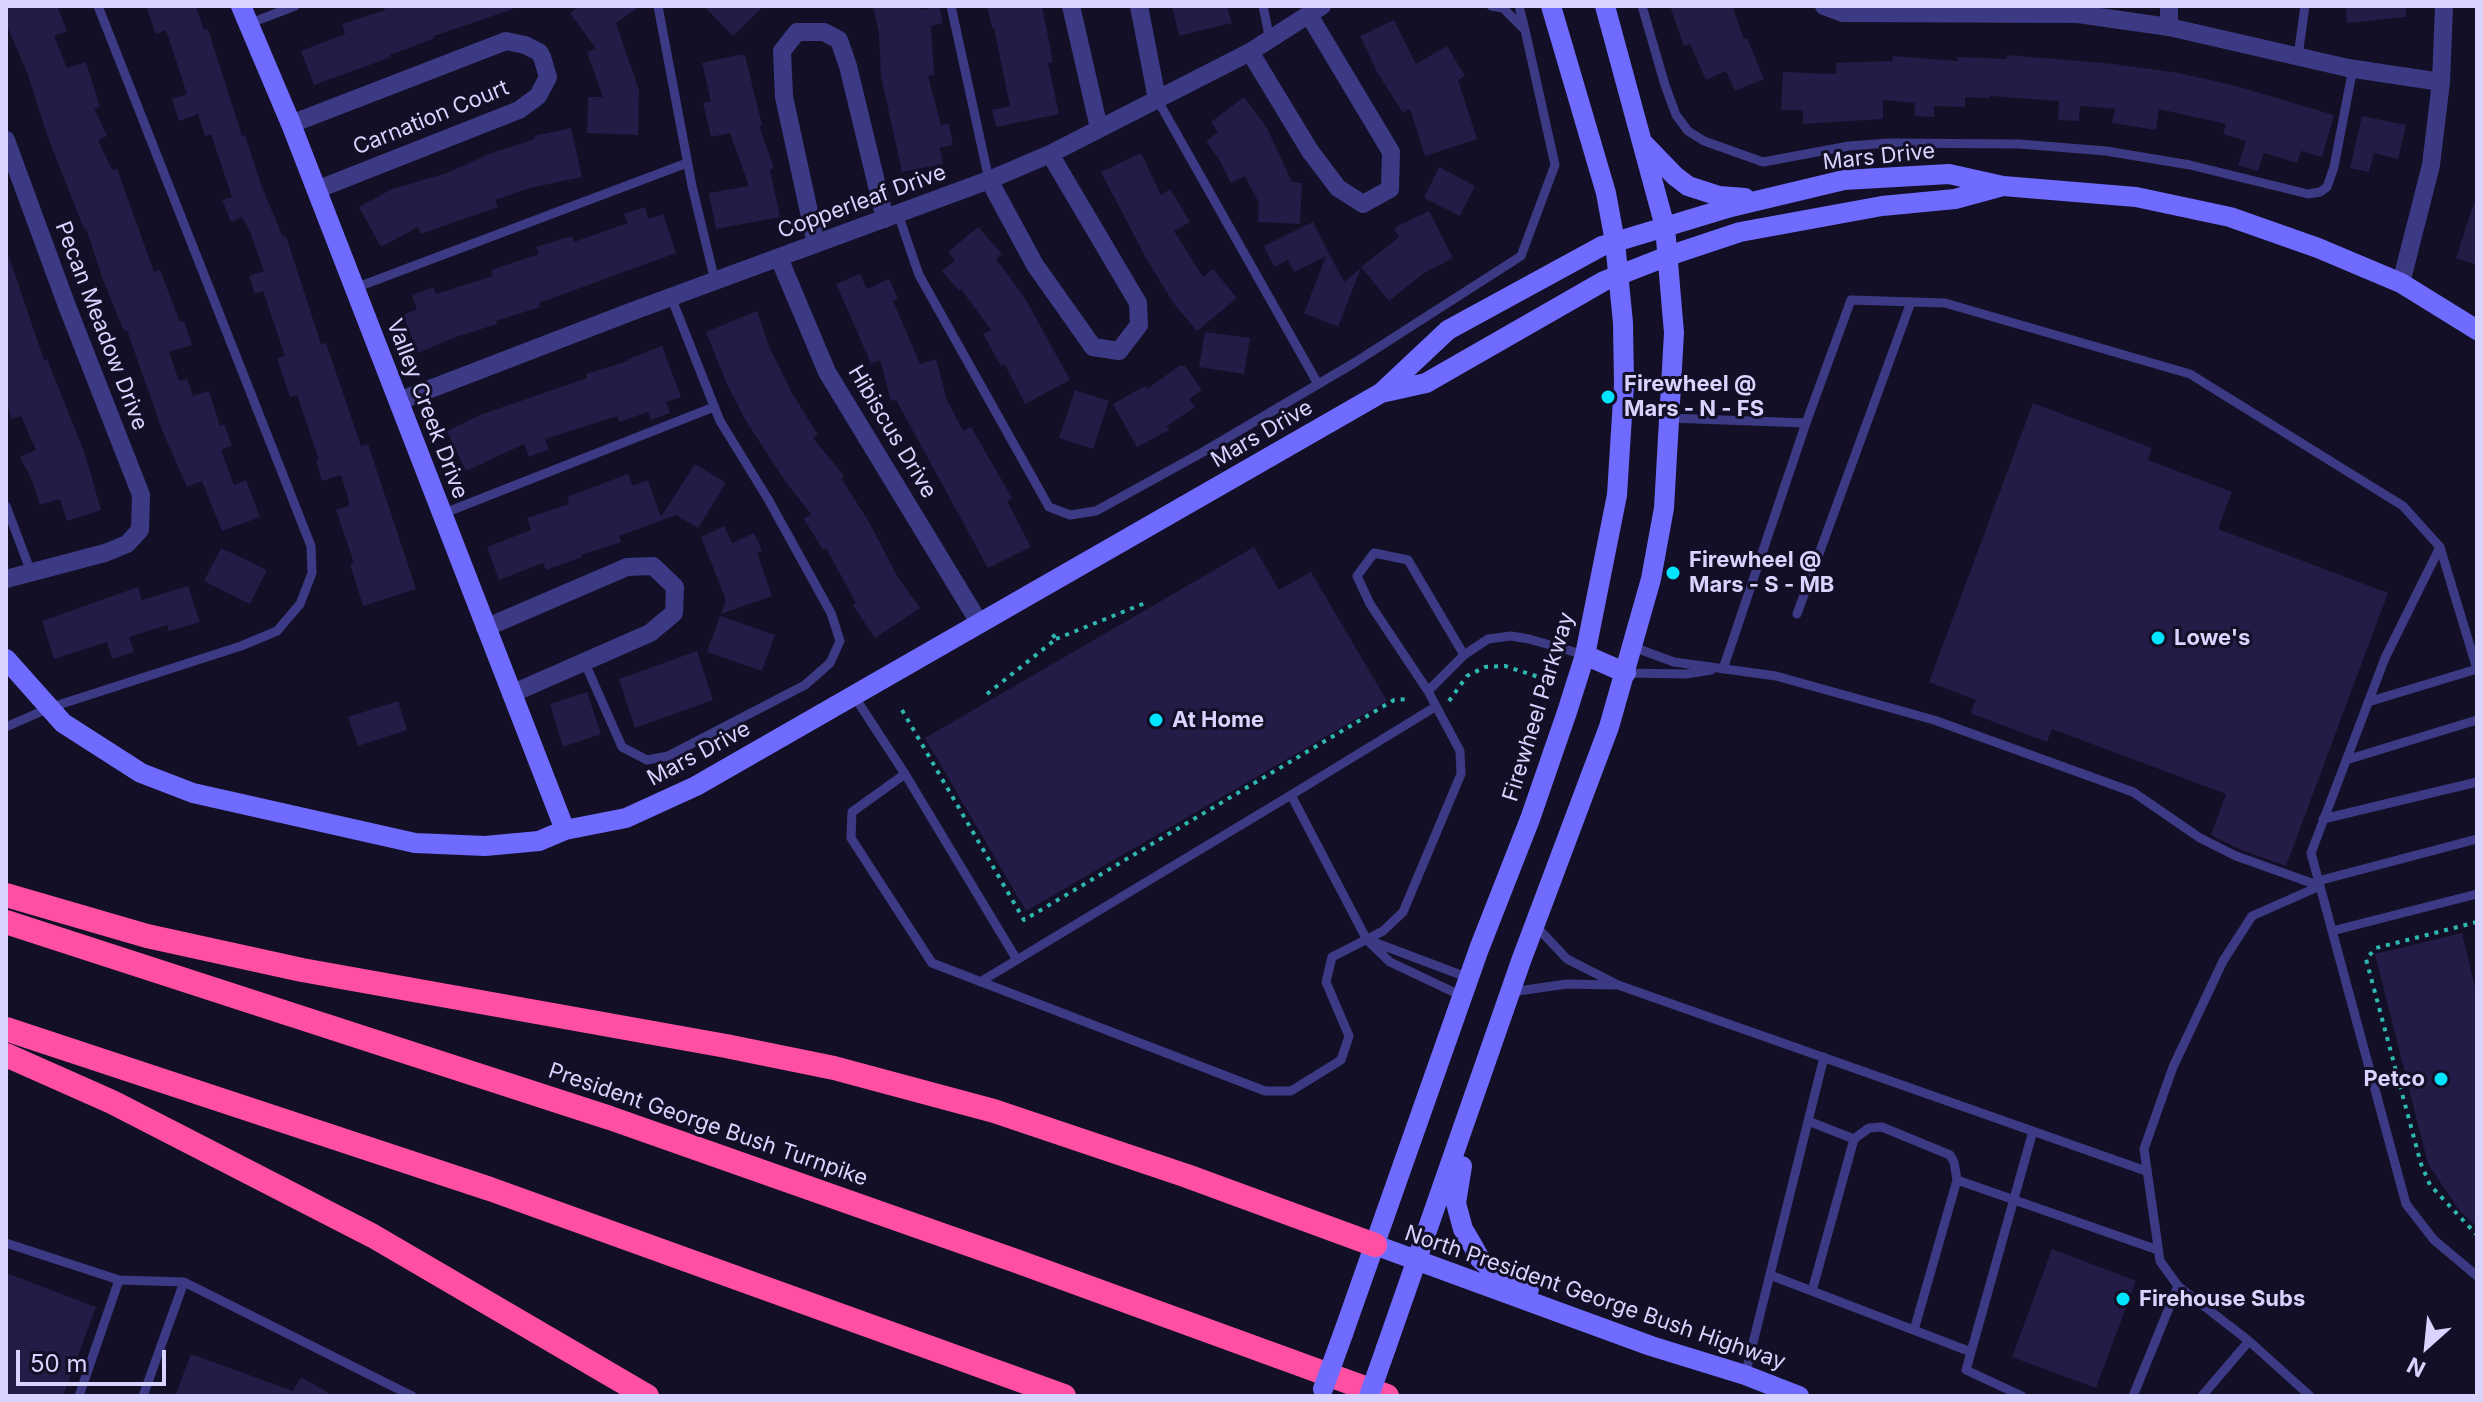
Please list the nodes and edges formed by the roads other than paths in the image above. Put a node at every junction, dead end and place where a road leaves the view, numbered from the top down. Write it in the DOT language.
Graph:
graph roads {
  1 [pos="98,6"];
  2 [pos="295,6"];
  3 [pos="658,6"];
  4 [pos="951,6"];
  5 [pos="1071,6"];
  6 [pos="1139,6"];
  7 [pos="1263,6"];
  8 [pos="1491,6"];
  9 [pos="1519,6"];
  10 [pos="1551,6"];
  11 [pos="1605,6"];
  12 [pos="1642,6"];
  13 [pos="1824,6"];
  14 [pos="2169,6"];
  15 [pos="2305,6"];
  16 [pos="2444,6"];
  17 [pos="1315,10"];
  18 [pos="2034,10"];
  19 [pos="244,15"];
  20 [pos="2169,27"];
  21 [pos="1525,30"];
  22 [pos="1270,40"];
  23 [pos="1250,52"];
  24 [pos="2298,56"];
  25 [pos="2353,68"];
  26 [pos="2441,82"];
  27 [pos="1157,99"];
  28 [pos="291,124"];
  29 [pos="1099,128"];
  30 [pos="1640,139"];
  31 [pos="6,140"];
  32 [pos="1050,154"];
  33 [pos="687,163"];
  34 [pos="989,180"];
  35 [pos="2003,186"];
  36 [pos="316,190"];
  37 [pos="1761,199"];
  38 [pos="892,216"];
  39 [pos="1665,227"];
  40 [pos="1615,242"];
  41 [pos="816,244"];
  42 [pos="1668,256"];
  43 [pos="779,258"];
  44 [pos="1619,275"];
  45 [pos="715,281"];
  46 [pos="2401,283"];
  47 [pos="355,288"];
  48 [pos="671,297"];
  49 [pos="1911,302"];
  50 [pos="2477,330"];
  51 [pos="1318,384"];
  52 [pos="1381,393"];
  53 [pos="399,401"];
  54 [pos="714,407"];
  55 [pos="1669,418"];
  56 [pos="1806,423"];
  57 [pos="6,506"];
  58 [pos="442,514"];
  59 [pos="2440,547"];
  60 [pos="31,572"];
  61 [pos="6,579"];
  62 [pos="1797,614"];
  63 [pos="980,624"];
  64 [pos="485,628"];
  65 [pos="1633,647"];
  66 [pos="1464,655"];
  67 [pos="1585,655"];
  68 [pos="6,659"];
  69 [pos="584,661"];
  70 [pos="1723,669"];
  71 [pos="2477,669"];
  72 [pos="1626,673"];
  73 [pos="1428,691"];
  74 [pos="511,694"];
  75 [pos="854,696"];
  76 [pos="2368,702"];
  77 [pos="1435,707"];
  78 [pos="49,708"];
  79 [pos="2477,720"];
  80 [pos="6,727"];
  81 [pos="2346,760"];
  82 [pos="905,774"];
  83 [pos="2477,782"];
  84 [pos="1291,795"];
  85 [pos="2323,819"];
  86 [pos="565,830"];
  87 [pos="2477,839"];
  88 [pos="2319,884"];
  89 [pos="2477,894"];
  90 [pos="6,895"];
  91 [pos="6,922"];
  92 [pos="1535,925"];
  93 [pos="2332,931"];
  94 [pos="1367,940"];
  95 [pos="1017,960"];
  96 [pos="980,982"];
  97 [pos="1618,985"];
  98 [pos="1467,988"];
  99 [pos="1511,992"];
  100 [pos="6,1029"];
  101 [pos="6,1055"];
  102 [pos="1824,1057"];
  103 [pos="1808,1121"];
  104 [pos="1464,1127"];
  105 [pos="2033,1131"];
  106 [pos="1854,1139"];
  107 [pos="2146,1171"];
  108 [pos="1957,1180"];
  109 [pos="2013,1199"];
  110 [pos="6,1243"];
  111 [pos="1375,1245"];
  112 [pos="2158,1250"];
  113 [pos="1417,1262"];
  114 [pos="1770,1275"];
  115 [pos="2477,1276"];
  116 [pos="119,1280"];
  117 [pos="184,1282"];
  118 [pos="2178,1286"];
  119 [pos="1812,1291"];
  120 [pos="1914,1330"];
  121 [pos="2249,1341"];
  122 [pos="1651,1346"];
  123 [pos="1971,1352"];
  124 [pos="1745,1375"];
  125 [pos="79,1396"];
  126 [pos="143,1396"];
  127 [pos="412,1396"];
  128 [pos="647,1396"];
  129 [pos="1064,1396"];
  130 [pos="1320,1396"];
  131 [pos="1369,1396"];
  132 [pos="1387,1396"];
  133 [pos="1799,1396"];
  134 [pos="2022,1396"];
  135 [pos="2133,1396"];
  136 [pos="2202,1396"];
  137 [pos="2310,1396"];
  1 -- 78 [label="lane"];
  2 -- 19 [label="lane"];
  3 -- 33 [label="lane"];
  4 -- 34 [label="lane"];
  5 -- 29 [label="street"];
  6 -- 27 [label="street"];
  7 -- 22 [label="lane"];
  8 -- 21 [label="lane"];
  9 -- 21 [label="lane"];
  10 -- 40 [label="street, Firewheel Parkway"];
  11 -- 30 [label="street"];
  12 -- 25 [label="lane"];
  13 -- 18 [label="street"];
  14 -- 20 [label="street"];
  15 -- 24 [label="lane"];
  16 -- 26 [label="street"];
  17 -- 22 [label="street, Copperleaf Drive"];
  17 -- 23 [label="street"];
  18 -- 20 [label="street"];
  19 -- 28 [label="street, Valley Creek Drive"];
  20 -- 24 [label="street"];
  21 -- 51 [label="lane"];
  22 -- 23 [label="street, Copperleaf Drive"];
  23 -- 27 [label="street, Copperleaf Drive"];
  24 -- 25 [label="street"];
  25 -- 26 [label="street"];
  26 -- 46 [label="street"];
  27 -- 29 [label="street, Copperleaf Drive"];
  27 -- 51 [label="lane"];
  28 -- 36 [label="street, Valley Creek Drive"];
  28 -- 36 [label="street, Carnation Court"];
  29 -- 32 [label="street, Copperleaf Drive"];
  30 -- 37 [label="street"];
  30 -- 39 [label="street"];
  31 -- 60 [label="street, Pecan Meadow Drive"];
  32 -- 34 [label="street, Copperleaf Drive"];
  32 -- 34 [label="street"];
  33 -- 45 [label="lane"];
  33 -- 47 [label="lane"];
  34 -- 38 [label="street, Copperleaf Drive"];
  35 -- 37 [label="street, Mars Drive"];
  35 -- 42 [label="street, Mars Drive"];
  35 -- 46 [label="street, Mars Drive"];
  36 -- 47 [label="street, Valley Creek Drive"];
  37 -- 39 [label="street, Mars Drive"];
  38 -- 41 [label="street, Copperleaf Drive"];
  38 -- 41 [label="street"];
  38 -- 51 [label="lane"];
  39 -- 40 [label="street, Mars Drive"];
  39 -- 42 [label="street"];
  40 -- 44 [label="street, Firewheel Parkway"];
  40 -- 52 [label="street, Mars Drive"];
  41 -- 43 [label="street, Copperleaf Drive"];
  42 -- 44 [label="street, Mars Drive"];
  42 -- 55 [label="street"];
  43 -- 45 [label="street, Copperleaf Drive"];
  43 -- 63 [label="street, Hibiscus Drive"];
  44 -- 52 [label="street, Mars Drive"];
  44 -- 67 [label="street, Firewheel Parkway"];
  45 -- 48 [label="street, Copperleaf Drive"];
  46 -- 50 [label="street, Mars Drive"];
  47 -- 53 [label="street, Valley Creek Drive"];
  48 -- 53 [label="street, Copperleaf Drive"];
  48 -- 54 [label="lane"];
  49 -- 56 [label="lane"];
  49 -- 59 [label="lane"];
  49 -- 62 [label="lane"];
  52 -- 63 [label="street, Mars Drive"];
  53 -- 58 [label="street, Valley Creek Drive"];
  54 -- 58 [label="lane"];
  54 -- 69 [label="lane"];
  55 -- 56 [label="lane"];
  55 -- 65 [label="street"];
  56 -- 70 [label="lane"];
  57 -- 60 [label="lane"];
  58 -- 64 [label="street, Valley Creek Drive"];
  59 -- 71 [label="lane"];
  59 -- 76 [label="lane"];
  60 -- 61 [label="street"];
  63 -- 75 [label="street, Mars Drive"];
  64 -- 69 [label="street"];
  64 -- 74 [label="street, Valley Creek Drive"];
  65 -- 70 [label="lane"];
  65 -- 72 [label="street"];
  66 -- 67 [label="lane"];
  66 -- 73 [label="lane"];
  66 -- 73 [label="lane"];
  67 -- 72 [label="street"];
  67 -- 98 [label="street, Firewheel Parkway"];
  68 -- 78 [label="street, Mars Drive"];
  69 -- 74 [label="street"];
  70 -- 72 [label="lane"];
  70 -- 88 [label="lane"];
  71 -- 76 [label="lane"];
  72 -- 92 [label="street"];
  73 -- 77 [label="lane"];
  74 -- 86 [label="street, Valley Creek Drive"];
  75 -- 82 [label="lane"];
  75 -- 86 [label="street, Mars Drive"];
  76 -- 81 [label="lane"];
  77 -- 84 [label="lane"];
  77 -- 94 [label="lane"];
  78 -- 80 [label="lane"];
  78 -- 86 [label="street, Mars Drive"];
  79 -- 81 [label="lane"];
  81 -- 85 [label="lane"];
  82 -- 95 [label="lane"];
  82 -- 96 [label="lane"];
  83 -- 85 [label="lane"];
  84 -- 94 [label="lane"];
  84 -- 95 [label="lane"];
  85 -- 88 [label="lane"];
  87 -- 88 [label="lane"];
  88 -- 93 [label="lane"];
  88 -- 107 [label="lane"];
  89 -- 93 [label="lane"];
  90 -- 111 [label="highway"];
  91 -- 132 [label="highway, President George Bush Turnpike"];
  92 -- 97 [label="lane"];
  92 -- 99 [label="street"];
  93 -- 115 [label="lane"];
  94 -- 96 [label="lane"];
  94 -- 98 [label="lane"];
  94 -- 98 [label="lane"];
  95 -- 96 [label="lane"];
  97 -- 99 [label="lane"];
  97 -- 102 [label="lane"];
  98 -- 111 [label="street, Firewheel Parkway"];
  99 -- 104 [label="street"];
  100 -- 129 [label="highway"];
  101 -- 128 [label="highway"];
  102 -- 103 [label="lane"];
  102 -- 105 [label="lane"];
  103 -- 106 [label="lane"];
  103 -- 114 [label="lane"];
  104 -- 113 [label="street"];
  104 -- 122 [label="street"];
  105 -- 107 [label="lane"];
  105 -- 109 [label="lane"];
  106 -- 108 [label="lane"];
  106 -- 119 [label="lane"];
  107 -- 112 [label="lane"];
  108 -- 109 [label="lane"];
  108 -- 120 [label="lane"];
  109 -- 112 [label="lane"];
  109 -- 123 [label="lane"];
  110 -- 116 [label="lane"];
  111 -- 113 [label="street, North President George Bush Highway"];
  111 -- 130 [label="street, Firewheel Parkway, bridge"];
  112 -- 118 [label="lane"];
  113 -- 122 [label="street, North President George Bush Highway"];
  113 -- 131 [label="street, bridge"];
  114 -- 119 [label="lane"];
  114 -- 124 [label="lane"];
  116 -- 117 [label="lane"];
  116 -- 125 [label="lane"];
  117 -- 126 [label="lane"];
  117 -- 127 [label="lane"];
  118 -- 121 [label="lane"];
  118 -- 135 [label="lane"];
  119 -- 120 [label="lane"];
  120 -- 123 [label="lane"];
  121 -- 136 [label="lane"];
  121 -- 137 [label="lane"];
  122 -- 124 [label="street, North President George Bush Highway"];
  123 -- 134 [label="lane"];
  124 -- 133 [label="street, North President George Bush Highway"];
}
